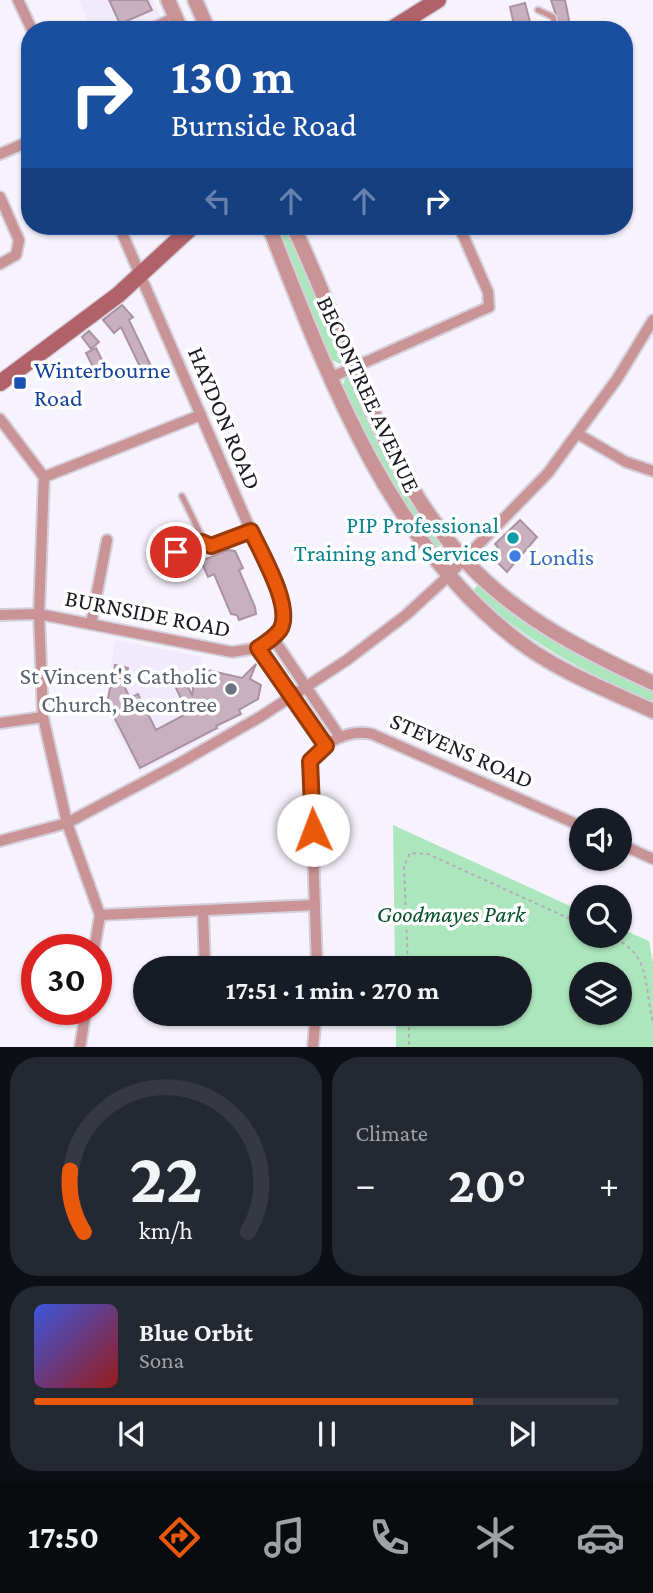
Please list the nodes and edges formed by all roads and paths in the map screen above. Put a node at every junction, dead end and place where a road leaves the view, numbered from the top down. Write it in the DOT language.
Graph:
graph roads {
  1 [pos="18,0"];
  2 [pos="168,0"];
  3 [pos="438,0"];
  4 [pos="196,2"];
  5 [pos="538,10"];
  6 [pos="174,15"];
  7 [pos="28,21"];
  8 [pos="162,21"];
  9 [pos="177,21"];
  10 [pos="204,21"];
  11 [pos="404,21"];
  12 [pos="554,21"];
  13 [pos="21,145"];
  14 [pos="0,154"];
  15 [pos="0,197"];
  16 [pos="123,235"];
  17 [pos="183,235"];
  18 [pos="273,235"];
  19 [pos="297,235"];
  20 [pos="463,235"];
  21 [pos="0,264"];
  22 [pos="140,275"];
  23 [pos="653,320"];
  24 [pos="355,367"];
  25 [pos="332,377"];
  26 [pos="0,383"];
  27 [pos="201,415"];
  28 [pos="0,419"];
  29 [pos="578,434"];
  30 [pos="653,471"];
  31 [pos="44,477"];
  32 [pos="182,496"];
  33 [pos="251,531"];
  34 [pos="107,540"];
  35 [pos="202,542"];
  36 [pos="176,552"];
  37 [pos="464,559"];
  38 [pos="449,575"];
  39 [pos="39,614"];
  40 [pos="0,615"];
  41 [pos="91,624"];
  42 [pos="281,628"];
  43 [pos="273,638"];
  44 [pos="258,648"];
  45 [pos="653,683"];
  46 [pos="306,687"];
  47 [pos="291,696"];
  48 [pos="653,711"];
  49 [pos="43,717"];
  50 [pos="0,723"];
  51 [pos="340,737"];
  52 [pos="326,746"];
  53 [pos="569,821"];
  54 [pos="67,823"];
  55 [pos="0,841"];
  56 [pos="632,849"];
  57 [pos="653,859"];
  58 [pos="315,905"];
  59 [pos="203,911"];
  60 [pos="100,915"];
  61 [pos="569,919"];
  62 [pos="97,934"];
  63 [pos="631,948"];
  64 [pos="205,956"];
  65 [pos="317,956"];
  66 [pos="408,956"];
  67 [pos="653,1023"];
  68 [pos="84,1025"];
  69 [pos="315,1026"];
  70 [pos="409,1026"];
  71 [pos="80,1047"];
  72 [pos="313,1047"];
  73 [pos="409,1047"];
  1 -- 7 [label="street"];
  2 -- 6 [label="street"];
  3 -- 11 [label="main road"];
  4 -- 6 [label="street"];
  4 -- 10 [label="street"];
  5 -- 12 [label="lane"];
  6 -- 8 [label="lane"];
  6 -- 9 [label="street"];
  13 -- 14 [label="street"];
  15 -- 21 [label="street"];
  16 -- 22 [label="street, HAYDON ROAD"];
  17 -- 22 [label="main road"];
  18 -- 25 [label="street, BECONTREE AVENUE"];
  19 -- 24 [label="street, BECONTREE AVENUE"];
  20 -- 24 [label="street"];
  22 -- 26 [label="main road"];
  22 -- 27 [label="street, HAYDON ROAD"];
  23 -- 29 [label="street"];
  24 -- 25 [label="street"];
  24 -- 37 [label="street, BECONTREE AVENUE"];
  25 -- 38 [label="street, BECONTREE AVENUE"];
  27 -- 31 [label="street"];
  27 -- 33 [label="street, HAYDON ROAD"];
  28 -- 31 [label="street"];
  29 -- 30 [label="street"];
  29 -- 37 [label="street"];
  31 -- 39 [label="street"];
  32 -- 35 [label="lane"];
  33 -- 35 [label="lane"];
  33 -- 42 [label="street, HAYDON ROAD"];
  34 -- 41 [label="street"];
  35 -- 36 [label="lane"];
  37 -- 38 [label="street"];
  37 -- 45 [label="street, BECONTREE AVENUE"];
  38 -- 46 [label="street"];
  38 -- 48 [label="street, BECONTREE AVENUE"];
  39 -- 40 [label="street, BURNSIDE ROAD"];
  39 -- 41 [label="street, BURNSIDE ROAD"];
  39 -- 49 [label="street"];
  41 -- 44 [label="street, BURNSIDE ROAD"];
  42 -- 43 [label="street, BURNSIDE ROAD"];
  43 -- 44 [label="street, BURNSIDE ROAD"];
  43 -- 46 [label="street"];
  44 -- 47 [label="street"];
  46 -- 47 [label="street"];
  46 -- 51 [label="street"];
  47 -- 52 [label="street"];
  47 -- 54 [label="street"];
  49 -- 50 [label="street"];
  49 -- 54 [label="street"];
  51 -- 52 [label="street, STEVENS ROAD"];
  51 -- 53 [label="street, STEVENS ROAD"];
  52 -- 58 [label="street"];
  54 -- 55 [label="street"];
  54 -- 60 [label="street"];
  56 -- 57 [label="street"];
  58 -- 59 [label="street"];
  58 -- 65 [label="street"];
  59 -- 60 [label="street"];
  59 -- 64 [label="street"];
  60 -- 62 [label="street"];
  61 -- 66 [label="path"];
  63 -- 67 [label="path"];
  68 -- 71 [label="street"];
  69 -- 72 [label="street"];
  70 -- 73 [label="path"];
}
